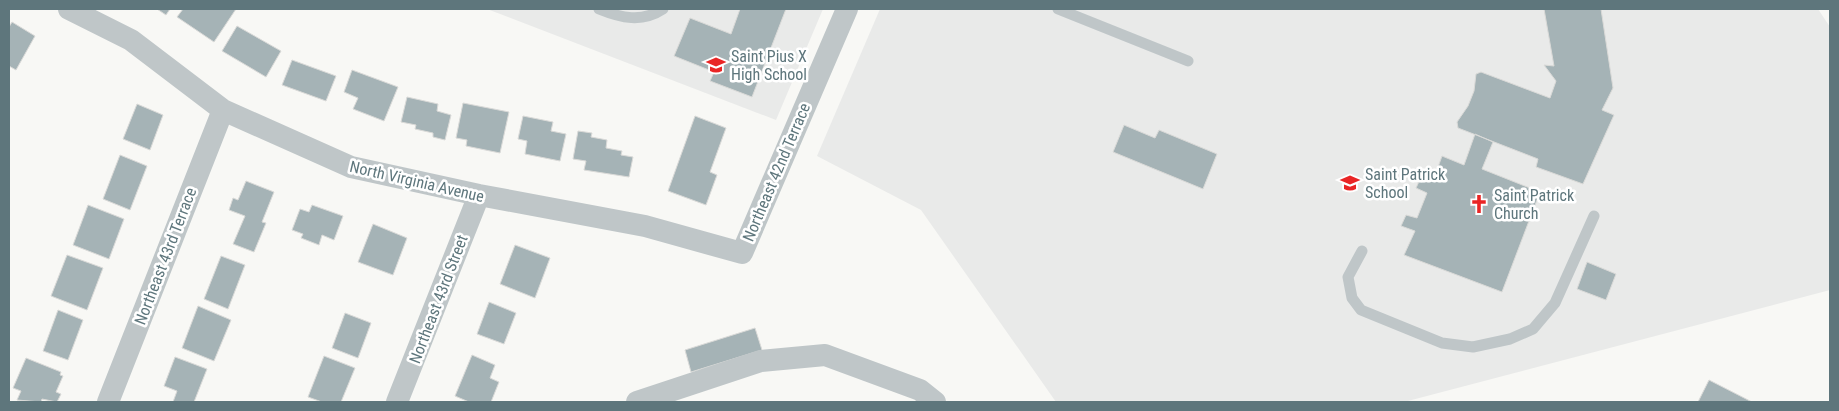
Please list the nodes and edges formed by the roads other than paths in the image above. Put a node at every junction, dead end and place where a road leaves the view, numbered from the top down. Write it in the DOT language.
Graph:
graph roads {
  1 [pos="69,9"];
  2 [pos="598,9"];
  3 [pos="663,9"];
  4 [pos="847,9"];
  5 [pos="1058,9"];
  6 [pos="1188,61"];
  7 [pos="223,110"];
  8 [pos="479,195"];
  9 [pos="1594,216"];
  10 [pos="1362,251"];
  11 [pos="742,253"];
  12 [pos="108,402"];
  13 [pos="398,402"];
  14 [pos="637,402"];
  15 [pos="935,402"];
  1 -- 7 [label="street, North Virginia Avenue"];
  2 -- 3 [label="lane"];
  4 -- 11 [label="street, Northeast 42nd Terrace"];
  5 -- 6 [label="lane"];
  7 -- 8 [label="street, North Virginia Avenue"];
  7 -- 12 [label="street, Northeast 43rd Terrace"];
  8 -- 11 [label="street, North Virginia Avenue"];
  8 -- 13 [label="street, Northeast 43rd Street"];
  9 -- 10 [label="lane"];
  14 -- 15 [label="street"];
}
